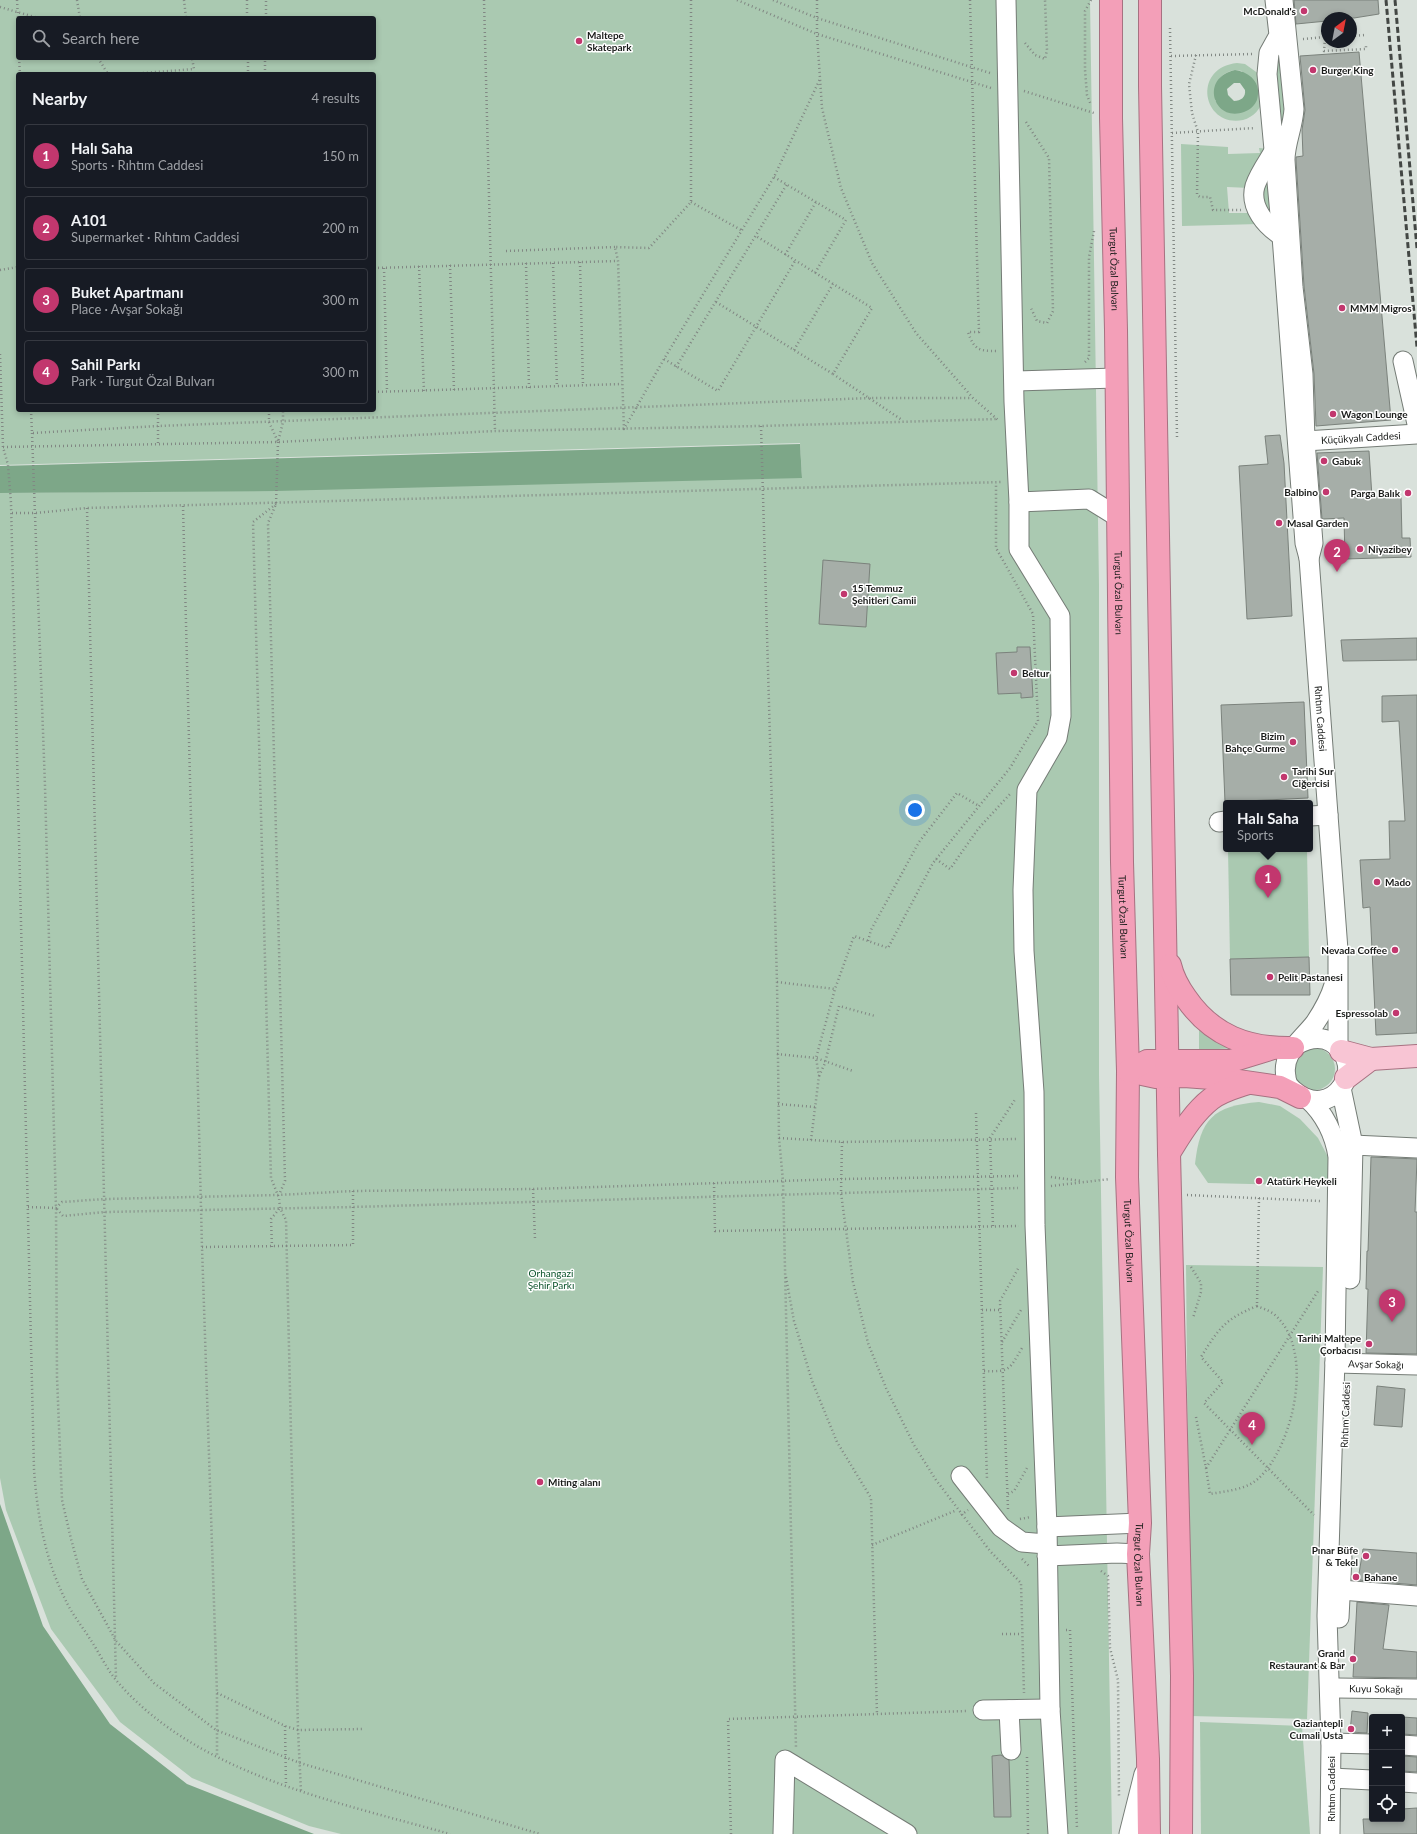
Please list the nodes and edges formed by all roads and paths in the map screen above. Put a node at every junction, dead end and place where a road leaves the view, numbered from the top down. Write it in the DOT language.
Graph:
graph roads {
  1 [pos="18,0"];
  2 [pos="76,0"];
  3 [pos="184,0"];
  4 [pos="247,0"];
  5 [pos="266,0"];
  6 [pos="484,0"];
  7 [pos="691,0"];
  8 [pos="737,0"];
  9 [pos="773,0"];
  10 [pos="817,0"];
  11 [pos="970,0"];
  12 [pos="1006,0"];
  13 [pos="1045,0"];
  14 [pos="1091,0"];
  15 [pos="1111,0"];
  16 [pos="1150,0"];
  17 [pos="1275,0"];
  18 [pos="1283,0"];
  19 [pos="0,7"];
  20 [pos="18,12"];
  21 [pos="18,16"];
  22 [pos="31,16"];
  23 [pos="80,16"];
  24 [pos="186,16"];
  25 [pos="247,16"];
  26 [pos="266,16"];
  27 [pos="817,18"];
  28 [pos="816,34"];
  29 [pos="1365,35"];
  30 [pos="1357,36"];
  31 [pos="1321,37"];
  32 [pos="1021,38"];
  33 [pos="1288,40"];
  34 [pos="1366,44"];
  35 [pos="1324,48"];
  36 [pos="1269,53"];
  37 [pos="1196,55"];
  38 [pos="1171,56"];
  39 [pos="19,60"];
  40 [pos="99,60"];
  41 [pos="192,60"];
  42 [pos="248,60"];
  43 [pos="265,60"];
  44 [pos="972,67"];
  45 [pos="20,72"];
  46 [pos="107,72"];
  47 [pos="156,72"];
  48 [pos="248,72"];
  49 [pos="265,72"];
  50 [pos="997,75"];
  51 [pos="820,78"];
  52 [pos="973,82"];
  53 [pos="997,90"];
  54 [pos="1018,90"];
  55 [pos="1095,114"];
  56 [pos="1022,116"];
  57 [pos="1095,121"];
  58 [pos="1271,128"];
  59 [pos="1198,132"];
  60 [pos="1172,133"];
  61 [pos="1273,153"];
  62 [pos="774,177"];
  63 [pos="787,184"];
  64 [pos="691,202"];
  65 [pos="816,202"];
  66 [pos="1258,210"];
  67 [pos="1095,227"];
  68 [pos="741,230"];
  69 [pos="756,236"];
  70 [pos="1282,236"];
  71 [pos="614,247"];
  72 [pos="506,251"];
  73 [pos="785,255"];
  74 [pos="794,260"];
  75 [pos="618,261"];
  76 [pos="553,262"];
  77 [pos="580,262"];
  78 [pos="526,263"];
  79 [pos="491,264"];
  80 [pos="450,265"];
  81 [pos="419,266"];
  82 [pos="16,267"];
  83 [pos="376,268"];
  84 [pos="384,268"];
  85 [pos="0,270"];
  86 [pos="815,273"];
  87 [pos="833,284"];
  88 [pos="716,302"];
  89 [pos="1028,303"];
  90 [pos="756,326"];
  91 [pos="794,350"];
  92 [pos="1003,352"];
  93 [pos="0,354"];
  94 [pos="664,359"];
  95 [pos="1403,361"];
  96 [pos="676,367"];
  97 [pos="1081,367"];
  98 [pos="833,374"];
  99 [pos="1116,378"];
  100 [pos="1015,381"];
  101 [pos="622,384"];
  102 [pos="583,386"];
  103 [pos="557,387"];
  104 [pos="529,388"];
  105 [pos="493,389"];
  106 [pos="454,390"];
  107 [pos="424,391"];
  108 [pos="376,392"];
  109 [pos="387,392"];
  110 [pos="870,398"];
  111 [pos="972,398"];
  112 [pos="636,407"];
  113 [pos="623,408"];
  114 [pos="31,412"];
  115 [pos="158,412"];
  116 [pos="269,412"];
  117 [pos="283,412"];
  118 [pos="494,412"];
  119 [pos="1300,412"];
  120 [pos="997,419"];
  121 [pos="903,421"];
  122 [pos="269,422"];
  123 [pos="283,422"];
  124 [pos="1417,424"];
  125 [pos="1002,425"];
  126 [pos="158,426"];
  127 [pos="761,426"];
  128 [pos="624,429"];
  129 [pos="495,431"];
  130 [pos="32,433"];
  131 [pos="1417,434"];
  132 [pos="1305,441"];
  133 [pos="278,442"];
  134 [pos="158,444"];
  135 [pos="32,446"];
  136 [pos="3,447"];
  137 [pos="1018,481"];
  138 [pos="996,482"];
  139 [pos="764,488"];
  140 [pos="1020,502"];
  141 [pos="276,504"];
  142 [pos="183,506"];
  143 [pos="87,508"];
  144 [pos="12,513"];
  145 [pos="35,514"];
  146 [pos="1118,517"];
  147 [pos="1309,558"];
  148 [pos="1012,792"];
  149 [pos="979,806"];
  150 [pos="1319,816"];
  151 [pos="936,859"];
  152 [pos="868,941"];
  153 [pos="1166,944"];
  154 [pos="1338,950"];
  155 [pos="777,982"];
  156 [pos="835,989"];
  157 [pos="875,1016"];
  158 [pos="1294,1047"];
  159 [pos="1270,1049"];
  160 [pos="1340,1049"];
  161 [pos="778,1054"];
  162 [pos="1417,1056"];
  163 [pos="816,1058"];
  164 [pos="1371,1059"];
  165 [pos="825,1063"];
  166 [pos="1169,1068"];
  167 [pos="853,1070"];
  168 [pos="1128,1071"];
  169 [pos="819,1076"];
  170 [pos="1249,1083"];
  171 [pos="1344,1083"];
  172 [pos="1020,1093"];
  173 [pos="1304,1098"];
  174 [pos="778,1104"];
  175 [pos="815,1107"];
  176 [pos="976,1113"];
  177 [pos="779,1138"];
  178 [pos="977,1138"];
  179 [pos="990,1138"];
  180 [pos="1019,1139"];
  181 [pos="811,1140"];
  182 [pos="1352,1145"];
  183 [pos="1417,1148"];
  184 [pos="1169,1153"];
  185 [pos="979,1176"];
  186 [pos="991,1176"];
  187 [pos="1127,1177"];
  188 [pos="783,1181"];
  189 [pos="1034,1182"];
  190 [pos="1086,1182"];
  191 [pos="714,1183"];
  192 [pos="533,1189"];
  193 [pos="979,1189"];
  194 [pos="992,1189"];
  195 [pos="353,1191"];
  196 [pos="278,1195"];
  197 [pos="782,1195"];
  198 [pos="1185,1195"];
  199 [pos="201,1197"];
  200 [pos="715,1197"];
  201 [pos="1259,1198"];
  202 [pos="105,1199"];
  203 [pos="534,1201"];
  204 [pos="1338,1202"];
  205 [pos="28,1207"];
  206 [pos="352,1207"];
  207 [pos="56,1208"];
  208 [pos="280,1208"];
  209 [pos="201,1209"];
  210 [pos="105,1212"];
  211 [pos="1035,1225"];
  212 [pos="980,1226"];
  213 [pos="993,1226"];
  214 [pos="783,1230"];
  215 [pos="535,1239"];
  216 [pos="202,1247"];
  217 [pos="272,1247"];
  218 [pos="287,1247"];
  219 [pos="1022,1262"];
  220 [pos="784,1269"];
  221 [pos="1320,1289"];
  222 [pos="1257,1306"];
  223 [pos="1022,1309"];
  224 [pos="982,1310"];
  225 [pos="1001,1310"];
  226 [pos="1290,1336"];
  227 [pos="1002,1342"];
  228 [pos="1026,1342"];
  229 [pos="1341,1364"];
  230 [pos="1417,1365"];
  231 [pos="984,1371"];
  232 [pos="1003,1372"];
  233 [pos="1194,1410"];
  234 [pos="1230,1430"];
  235 [pos="1029,1465"];
  236 [pos="1206,1468"];
  237 [pos="1267,1468"];
  238 [pos="961,1476"];
  239 [pos="987,1482"];
  240 [pos="1008,1494"];
  241 [pos="957,1510"];
  242 [pos="1035,1511"];
  243 [pos="1008,1517"];
  244 [pos="1017,1519"];
  245 [pos="1140,1523"];
  246 [pos="1329,1531"];
  247 [pos="1047,1542"];
  248 [pos="872,1545"];
  249 [pos="1138,1554"];
  250 [pos="1098,1568"];
  251 [pos="1341,1590"];
  252 [pos="1417,1596"];
  253 [pos="1064,1630"];
  254 [pos="1002,1634"];
  255 [pos="1022,1634"];
  256 [pos="116,1641"];
  257 [pos="116,1679"];
  258 [pos="1336,1688"];
  259 [pos="1417,1689"];
  260 [pos="217,1693"];
  261 [pos="1050,1709"];
  262 [pos="983,1710"];
  263 [pos="1009,1710"];
  264 [pos="877,1715"];
  265 [pos="796,1718"];
  266 [pos="285,1726"];
  267 [pos="363,1729"];
  268 [pos="216,1730"];
  269 [pos="298,1730"];
  270 [pos="1331,1744"];
  271 [pos="1369,1744"];
  272 [pos="1405,1745"];
  273 [pos="1417,1746"];
  274 [pos="1019,1749"];
  275 [pos="217,1757"];
  276 [pos="285,1758"];
  277 [pos="1148,1759"];
  278 [pos="300,1763"];
  279 [pos="797,1768"];
  280 [pos="1330,1778"];
  281 [pos="1369,1780"];
  282 [pos="1405,1782"];
  283 [pos="1417,1783"];
  284 [pos="286,1786"];
  285 [pos="301,1792"];
  286 [pos="1119,1803"];
  287 [pos="450,1834"];
  288 [pos="540,1834"];
  289 [pos="732,1834"];
  290 [pos="783,1834"];
  291 [pos="907,1834"];
  292 [pos="1028,1834"];
  293 [pos="1058,1834"];
  294 [pos="1077,1834"];
  295 [pos="1129,1834"];
  296 [pos="1149,1834"];
  297 [pos="1181,1834"];
  298 [pos="1330,1834"];
  1 -- 20 [label="path"];
  2 -- 23 [label="path"];
  3 -- 24 [label="path"];
  4 -- 25 [label="path"];
  5 -- 26 [label="path"];
  6 -- 79 [label="path"];
  7 -- 64 [label="path"];
  8 -- 28 [label="path"];
  9 -- 27 [label="path"];
  10 -- 27 [label="path"];
  11 -- 44 [label="path"];
  12 -- 100 [label="street"];
  13 -- 32 [label="path"];
  14 -- 55 [label="path"];
  15 -- 99 [label="highway, Turgut Özal Bulvarı"];
  16 -- 153 [label="highway"];
  17 -- 36 [label="street"];
  18 -- 33 [label="street"];
  19 -- 20 [label="path"];
  20 -- 21 [label="path"];
  20 -- 22 [label="path"];
  27 -- 28 [label="path"];
  27 -- 44 [label="path"];
  28 -- 51 [label="path"];
  28 -- 52 [label="path"];
  29 -- 30 [label="path"];
  31 -- 33 [label="path"];
  33 -- 119 [label="street"];
  34 -- 35 [label="path"];
  36 -- 37 [label="path"];
  36 -- 58 [label="street"];
  37 -- 38 [label="path"];
  37 -- 59 [label="path"];
  39 -- 45 [label="path"];
  40 -- 46 [label="path"];
  41 -- 47 [label="path"];
  42 -- 48 [label="path"];
  43 -- 49 [label="path"];
  44 -- 50 [label="path"];
  44 -- 52 [label="path"];
  51 -- 62 [label="path"];
  51 -- 111 [label="path"];
  52 -- 53 [label="path"];
  52 -- 92 [label="path"];
  54 -- 55 [label="path"];
  55 -- 57 [label="path"];
  56 -- 89 [label="path"];
  58 -- 59 [label="path"];
  58 -- 61 [label="street"];
  59 -- 60 [label="path"];
  59 -- 66 [label="path"];
  61 -- 66 [label="street"];
  61 -- 70 [label="street"];
  62 -- 63 [label="path"];
  62 -- 68 [label="path"];
  63 -- 65 [label="path"];
  63 -- 69 [label="path"];
  64 -- 68 [label="path"];
  64 -- 71 [label="path"];
  65 -- 73 [label="path"];
  65 -- 86 [label="path"];
  66 -- 70 [label="street"];
  67 -- 97 [label="path"];
  68 -- 94 [label="path"];
  69 -- 73 [label="path"];
  69 -- 88 [label="path"];
  70 -- 119 [label="street"];
  71 -- 72 [label="path"];
  71 -- 75 [label="path"];
  73 -- 74 [label="path"];
  74 -- 86 [label="path"];
  74 -- 90 [label="path"];
  75 -- 77 [label="path"];
  75 -- 101 [label="path"];
  76 -- 77 [label="path"];
  76 -- 78 [label="path"];
  76 -- 103 [label="path"];
  77 -- 102 [label="path"];
  78 -- 79 [label="path"];
  78 -- 104 [label="path"];
  79 -- 80 [label="path"];
  79 -- 105 [label="path"];
  80 -- 81 [label="path"];
  80 -- 106 [label="path"];
  81 -- 84 [label="path"];
  81 -- 107 [label="path"];
  82 -- 85 [label="path"];
  83 -- 84 [label="path"];
  84 -- 109 [label="path"];
  86 -- 87 [label="path"];
  87 -- 91 [label="path"];
  87 -- 98 [label="path"];
  88 -- 90 [label="path"];
  88 -- 96 [label="path"];
  90 -- 91 [label="path"];
  90 -- 96 [label="path"];
  91 -- 98 [label="path"];
  93 -- 136 [label="path"];
  94 -- 96 [label="path"];
  94 -- 112 [label="path"];
  95 -- 124 [label="street"];
  98 -- 110 [label="path"];
  99 -- 100 [label="street"];
  99 -- 146 [label="highway, Turgut Özal Bulvarı"];
  100 -- 137 [label="street"];
  101 -- 102 [label="path"];
  101 -- 113 [label="path"];
  102 -- 103 [label="path"];
  103 -- 104 [label="path"];
  104 -- 105 [label="path"];
  105 -- 106 [label="path"];
  105 -- 118 [label="path"];
  106 -- 107 [label="path"];
  107 -- 109 [label="path"];
  108 -- 109 [label="path"];
  110 -- 111 [label="path"];
  110 -- 112 [label="path"];
  110 -- 121 [label="path"];
  111 -- 120 [label="path"];
  112 -- 113 [label="path"];
  112 -- 128 [label="path"];
  113 -- 118 [label="path"];
  113 -- 128 [label="path"];
  114 -- 130 [label="path"];
  115 -- 126 [label="path"];
  116 -- 122 [label="path"];
  117 -- 123 [label="path"];
  118 -- 123 [label="path"];
  118 -- 129 [label="path"];
  119 -- 132 [label="street, Rıhtım Caddesi"];
  119 -- 147 [label="street, Rıhtım Caddesi"];
  120 -- 121 [label="path"];
  120 -- 125 [label="path"];
  121 -- 127 [label="path"];
  122 -- 123 [label="path"];
  122 -- 126 [label="path"];
  122 -- 133 [label="path"];
  123 -- 133 [label="path"];
  126 -- 130 [label="path"];
  126 -- 134 [label="path"];
  127 -- 128 [label="path"];
  127 -- 139 [label="path"];
  128 -- 129 [label="path"];
  129 -- 133 [label="path"];
  130 -- 135 [label="path"];
  131 -- 132 [label="street, Küçükyalı Caddesi"];
  132 -- 147 [label="street, Rıhtım Caddesi"];
  133 -- 134 [label="path"];
  133 -- 141 [label="path"];
  134 -- 135 [label="path"];
  135 -- 136 [label="path"];
  135 -- 145 [label="path"];
  136 -- 144 [label="path"];
  137 -- 138 [label="path"];
  137 -- 140 [label="street"];
  138 -- 139 [label="path"];
  138 -- 149 [label="path"];
  139 -- 141 [label="path"];
  139 -- 155 [label="path"];
  140 -- 146 [label="street"];
  140 -- 189 [label="street"];
  141 -- 142 [label="path"];
  141 -- 196 [label="path"];
  141 -- 196 [label="path"];
  142 -- 143 [label="path"];
  142 -- 199 [label="path"];
  143 -- 145 [label="path"];
  143 -- 202 [label="path"];
  144 -- 145 [label="path"];
  144 -- 205 [label="path"];
  145 -- 207 [label="path"];
  146 -- 168 [label="highway, Turgut Özal Bulvarı"];
  147 -- 150 [label="street, Rıhtım Caddesi"];
  148 -- 151 [label="path"];
  149 -- 151 [label="path"];
  149 -- 152 [label="path"];
  150 -- 154 [label="street, Rıhtım Caddesi"];
  151 -- 152 [label="path"];
  152 -- 156 [label="path"];
  153 -- 159 [label="highway"];
  153 -- 166 [label="highway"];
  154 -- 158 [label="street, Rıhtım Caddesi"];
  154 -- 160 [label="street, Rıhtım Caddesi"];
  155 -- 156 [label="path"];
  155 -- 161 [label="path"];
  156 -- 163 [label="path"];
  157 -- 165 [label="path"];
  158 -- 159 [label="highway"];
  158 -- 160 [label="street"];
  158 -- 173 [label="street"];
  159 -- 166 [label="highway"];
  160 -- 164 [label="main road"];
  160 -- 171 [label="street"];
  161 -- 163 [label="path"];
  161 -- 174 [label="path"];
  162 -- 164 [label="main road"];
  163 -- 165 [label="path"];
  163 -- 169 [label="path"];
  164 -- 171 [label="main road"];
  165 -- 167 [label="path"];
  165 -- 169 [label="path"];
  166 -- 168 [label="highway"];
  166 -- 170 [label="highway"];
  166 -- 184 [label="highway"];
  168 -- 187 [label="highway, Turgut Özal Bulvarı"];
  169 -- 175 [label="path"];
  170 -- 173 [label="highway"];
  170 -- 184 [label="highway"];
  171 -- 173 [label="street"];
  171 -- 182 [label="street, Rıhtım Caddesi"];
  172 -- 179 [label="path"];
  173 -- 204 [label="street, Rıhtım Caddesi"];
  174 -- 175 [label="path"];
  174 -- 177 [label="path"];
  175 -- 181 [label="path"];
  176 -- 178 [label="path"];
  177 -- 181 [label="path"];
  177 -- 188 [label="path"];
  178 -- 179 [label="path"];
  178 -- 181 [label="path"];
  178 -- 185 [label="path"];
  179 -- 180 [label="path"];
  179 -- 186 [label="path"];
  182 -- 183 [label="street"];
  182 -- 229 [label="street, Rıhtım Caddesi"];
  184 -- 297 [label="highway"];
  185 -- 186 [label="path"];
  185 -- 188 [label="path"];
  185 -- 193 [label="path"];
  186 -- 189 [label="path"];
  186 -- 194 [label="path"];
  187 -- 190 [label="path"];
  187 -- 245 [label="highway, Turgut Özal Bulvarı"];
  188 -- 191 [label="path"];
  188 -- 197 [label="path"];
  189 -- 190 [label="path"];
  189 -- 190 [label="path"];
  189 -- 194 [label="path"];
  189 -- 211 [label="street"];
  191 -- 192 [label="path"];
  191 -- 200 [label="path"];
  192 -- 195 [label="path"];
  192 -- 203 [label="path"];
  193 -- 194 [label="path"];
  193 -- 197 [label="path"];
  193 -- 212 [label="path"];
  194 -- 213 [label="path"];
  195 -- 196 [label="path"];
  195 -- 206 [label="path"];
  196 -- 199 [label="path"];
  196 -- 208 [label="path"];
  197 -- 200 [label="path"];
  197 -- 214 [label="path"];
  198 -- 201 [label="path"];
  199 -- 202 [label="path"];
  199 -- 209 [label="path"];
  200 -- 203 [label="path"];
  200 -- 214 [label="path"];
  201 -- 204 [label="path"];
  201 -- 222 [label="path"];
  202 -- 207 [label="path"];
  202 -- 210 [label="path"];
  203 -- 206 [label="path"];
  203 -- 215 [label="path"];
  204 -- 229 [label="street, Rıhtım Caddesi"];
  205 -- 207 [label="path"];
  205 -- 257 [label="path"];
  206 -- 208 [label="path"];
  206 -- 218 [label="path"];
  207 -- 210 [label="path"];
  207 -- 256 [label="path"];
  208 -- 209 [label="path"];
  208 -- 217 [label="path"];
  208 -- 218 [label="path"];
  209 -- 210 [label="path"];
  209 -- 216 [label="path"];
  210 -- 256 [label="path"];
  211 -- 213 [label="path"];
  211 -- 247 [label="street"];
  212 -- 213 [label="path"];
  212 -- 214 [label="path"];
  212 -- 224 [label="path"];
  214 -- 220 [label="path"];
  216 -- 217 [label="path"];
  216 -- 260 [label="path"];
  217 -- 218 [label="path"];
  218 -- 269 [label="path"];
  219 -- 225 [label="path"];
  220 -- 248 [label="path"];
  220 -- 265 [label="path"];
  221 -- 226 [label="path"];
  222 -- 226 [label="path"];
  222 -- 234 [label="path"];
  223 -- 227 [label="path"];
  224 -- 225 [label="path"];
  224 -- 231 [label="path"];
  225 -- 227 [label="path"];
  226 -- 234 [label="path"];
  226 -- 237 [label="path"];
  227 -- 232 [label="path"];
  228 -- 232 [label="path"];
  229 -- 230 [label="street, Avşar Sokağı"];
  229 -- 246 [label="street, Rıhtım Caddesi"];
  229 -- 251 [label="street, Rıhtım Caddesi"];
  231 -- 232 [label="path"];
  231 -- 239 [label="path"];
  232 -- 240 [label="path"];
  233 -- 236 [label="path"];
  234 -- 236 [label="path"];
  234 -- 237 [label="path"];
  235 -- 240 [label="path"];
  236 -- 237 [label="path"];
  237 -- 246 [label="path"];
  238 -- 247 [label="street"];
  240 -- 243 [label="path"];
  241 -- 248 [label="path"];
  242 -- 244 [label="path"];
  245 -- 247 [label="street"];
  245 -- 249 [label="highway, Turgut Özal Bulvarı"];
  246 -- 270 [label="street, Rıhtım Caddesi"];
  247 -- 249 [label="street"];
  247 -- 261 [label="street"];
  248 -- 264 [label="path"];
  249 -- 277 [label="highway, Turgut Özal Bulvarı"];
  250 -- 286 [label="path"];
  251 -- 252 [label="street"];
  251 -- 258 [label="street, Rıhtım Caddesi"];
  253 -- 294 [label="path"];
  254 -- 255 [label="path"];
  256 -- 257 [label="path"];
  256 -- 268 [label="path"];
  257 -- 275 [label="path"];
  258 -- 259 [label="street, Kuyu Sokağı"];
  258 -- 270 [label="street, Rıhtım Caddesi"];
  260 -- 266 [label="path"];
  260 -- 268 [label="path"];
  261 -- 263 [label="street"];
  261 -- 293 [label="street"];
  262 -- 263 [label="street"];
  262 -- 264 [label="path"];
  263 -- 274 [label="street"];
  264 -- 265 [label="path"];
  265 -- 279 [label="path"];
  265 -- 289 [label="path"];
  266 -- 269 [label="path"];
  266 -- 276 [label="path"];
  267 -- 269 [label="path"];
  268 -- 275 [label="path"];
  268 -- 276 [label="path"];
  269 -- 278 [label="path"];
  270 -- 271 [label="street"];
  270 -- 280 [label="street, Rıhtım Caddesi"];
  272 -- 273 [label="street"];
  274 -- 292 [label="path"];
  275 -- 284 [label="path"];
  276 -- 278 [label="path"];
  276 -- 284 [label="path"];
  277 -- 295 [label="street"];
  277 -- 296 [label="highway, Turgut Özal Bulvarı"];
  278 -- 285 [label="path"];
  278 -- 288 [label="path"];
  279 -- 290 [label="street"];
  279 -- 291 [label="street"];
  280 -- 281 [label="street"];
  280 -- 298 [label="street, Rıhtım Caddesi"];
  282 -- 283 [label="street"];
  284 -- 285 [label="path"];
  285 -- 287 [label="path"];
}
